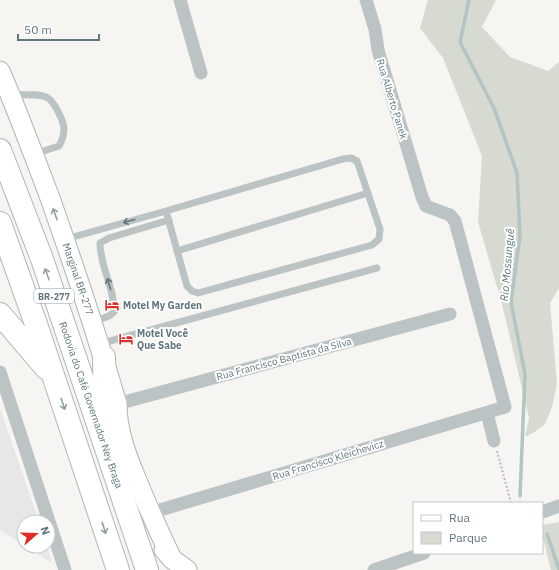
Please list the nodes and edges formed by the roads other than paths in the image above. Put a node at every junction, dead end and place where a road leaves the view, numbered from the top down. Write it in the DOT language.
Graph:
graph roads {
  1 [pos="180,0"];
  2 [pos="366,0"];
  3 [pos="0,71"];
  4 [pos="201,73"];
  5 [pos="10,95"];
  6 [pos="0,150"];
  7 [pos="34,154"];
  8 [pos="368,193"];
  9 [pos="166,211"];
  10 [pos="169,220"];
  11 [pos="0,223"];
  12 [pos="64,239"];
  13 [pos="0,244"];
  14 [pos="177,251"];
  15 [pos="377,268"];
  16 [pos="0,314"];
  17 [pos="450,314"];
  18 [pos="92,322"];
  19 [pos="37,327"];
  20 [pos="102,350"];
  21 [pos="0,372"];
  22 [pos="54,377"];
  23 [pos="117,404"];
  24 [pos="505,408"];
  25 [pos="487,413"];
  26 [pos="494,441"];
  27 [pos="105,444"];
  28 [pos="559,506"];
  29 [pos="543,512"];
  30 [pos="150,513"];
  31 [pos="421,554"];
  32 [pos="178,566"];
  33 [pos="65,570"];
  34 [pos="118,570"];
  35 [pos="147,570"];
  36 [pos="374,570"];
  1 -- 4 [label="street"];
  2 -- 24 [label="street, Rua Alberto Panek"];
  3 -- 5 [label="street, Marginal BR-277"];
  5 -- 7 [label="street, Marginal BR-277"];
  5 -- 7 [label="lane"];
  27 -- 6 [label="highway, Rodovia do Café Governador Ney Braga / BR-277, one-way"];
  12 -- 7 [label="street, Marginal BR-277, one-way"];
  8 -- 9 [label="lane"];
  8 -- 14 [label="lane"];
  8 -- 14 [label="lane"];
  9 -- 10 [label="lane"];
  9 -- 12 [label="lane, one-way"];
  10 -- 14 [label="lane"];
  18 -- 10 [label="lane, one-way"];
  11 -- 19 [label="highway, BR-277"];
  12 -- 18 [label="street, Marginal BR-277"];
  13 -- 19 [label="highway"];
  15 -- 20 [label="lane"];
  16 -- 22 [label="highway"];
  17 -- 23 [label="street, Rua Francisco Baptista da Silva"];
  18 -- 20 [label="street, Marginal BR-277"];
  19 -- 22 [label="highway, BR-277"];
  20 -- 23 [label="street, Marginal BR-277"];
  20 -- 27 [label="highway"];
  21 -- 33 [label="street"];
  22 -- 34 [label="highway, BR-277, one-way"];
  23 -- 30 [label="street, Marginal BR-277"];
  24 -- 25 [label="street, Rua Francisco Kleichevicz"];
  25 -- 26 [label="street"];
  25 -- 30 [label="street, Rua Francisco Kleichevicz"];
  27 -- 35 [label="highway, Rodovia do Café Governador Ney Braga / BR-277"];
  28 -- 29 [label="street"];
  30 -- 32 [label="street, Marginal BR-277"];
  31 -- 36 [label="street"];
}
